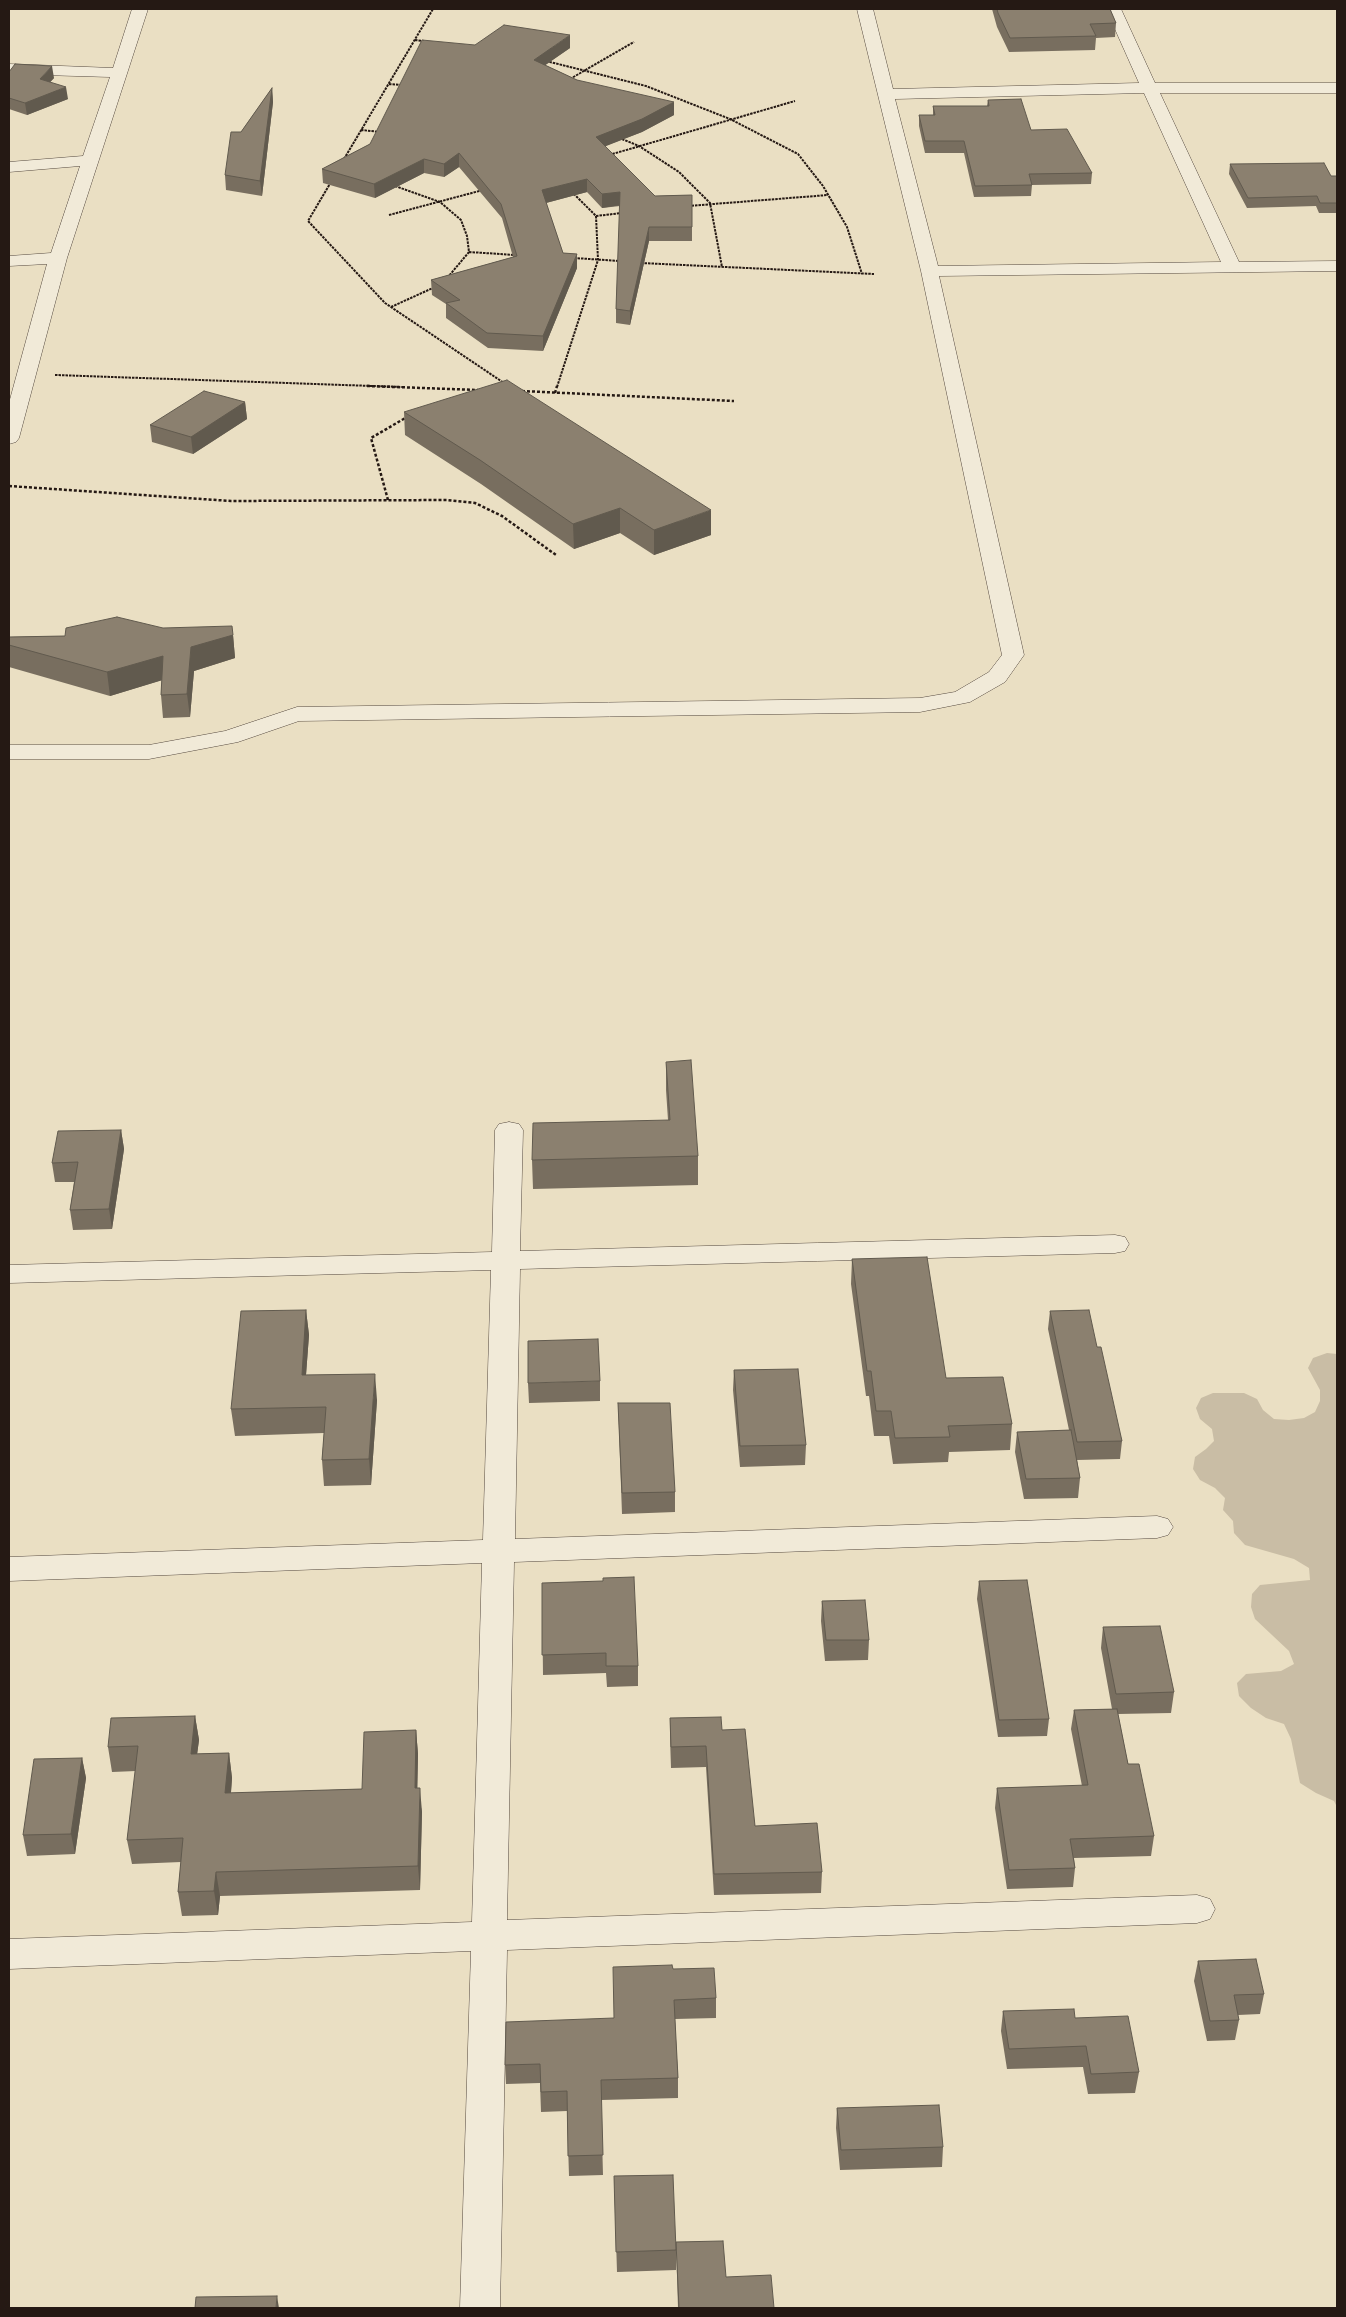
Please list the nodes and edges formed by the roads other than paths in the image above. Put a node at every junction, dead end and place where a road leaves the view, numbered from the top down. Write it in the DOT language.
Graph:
graph roads {
  1 [pos="140,9"];
  2 [pos="865,9"];
  3 [pos="1113,9"];
  4 [pos="9,69"];
  5 [pos="119,73"];
  6 [pos="1149,88"];
  7 [pos="1337,88"];
  8 [pos="886,94"];
  9 [pos="92,160"];
  10 [pos="9,167"];
  11 [pos="58,258"];
  12 [pos="9,261"];
  13 [pos="1337,266"];
  14 [pos="1232,267"];
  15 [pos="930,271"];
  16 [pos="18,375"];
  17 [pos="9,438"];
  18 [pos="9,752"];
  19 [pos="509,1130"];
  20 [pos="1115,1244"];
  21 [pos="505,1260"];
  22 [pos="9,1274"];
  23 [pos="1157,1527"];
  24 [pos="498,1551"];
  25 [pos="9,1569"];
  26 [pos="1197,1909"];
  27 [pos="490,1936"];
  28 [pos="9,1954"];
  29 [pos="480,2308"];
  1 -- 5 [label="street"];
  2 -- 8 [label="street"];
  3 -- 6 [label="street"];
  4 -- 5 [label="street"];
  5 -- 9 [label="street"];
  6 -- 7 [label="street"];
  6 -- 8 [label="street"];
  6 -- 14 [label="street"];
  8 -- 15 [label="street"];
  9 -- 10 [label="street"];
  9 -- 11 [label="street"];
  11 -- 12 [label="street"];
  11 -- 16 [label="street"];
  13 -- 14 [label="street"];
  14 -- 15 [label="street"];
  15 -- 18 [label="street"];
  16 -- 17 [label="street"];
  19 -- 21 [label="street"];
  20 -- 21 [label="street"];
  21 -- 22 [label="street"];
  21 -- 24 [label="street"];
  23 -- 24 [label="street"];
  24 -- 25 [label="street"];
  24 -- 27 [label="street"];
  26 -- 27 [label="street"];
  27 -- 28 [label="street"];
  27 -- 29 [label="street"];
}
